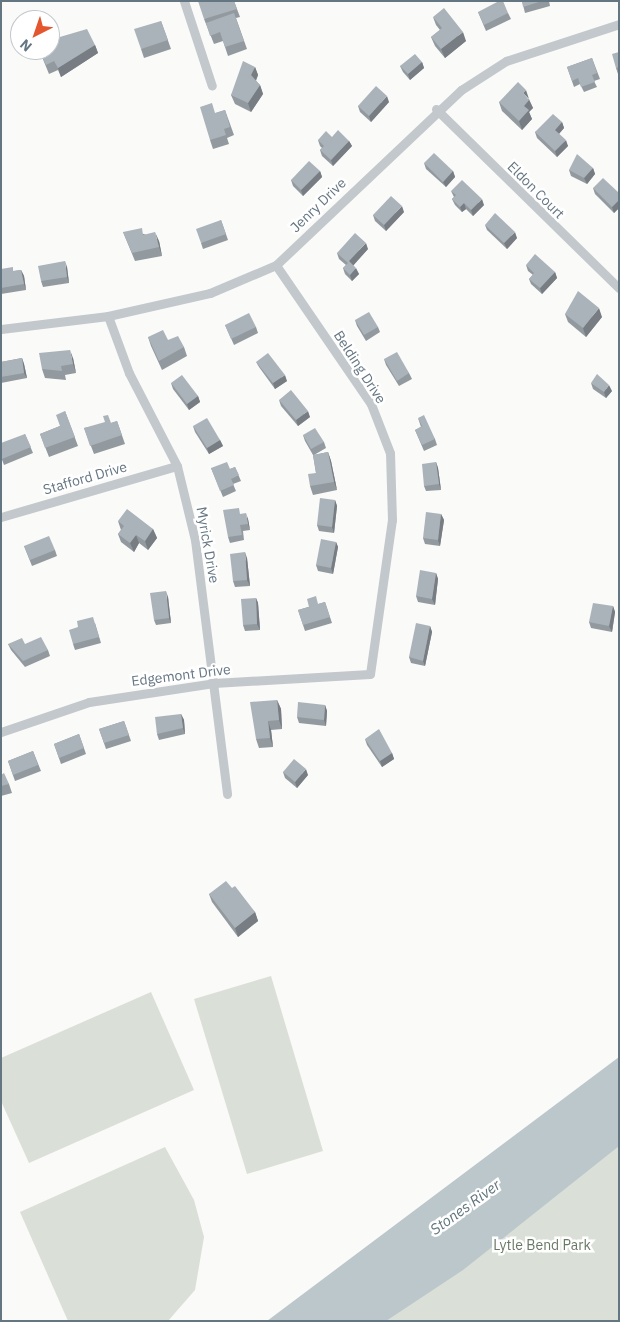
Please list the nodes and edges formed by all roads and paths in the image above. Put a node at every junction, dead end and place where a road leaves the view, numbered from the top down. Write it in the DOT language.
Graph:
graph roads {
  1 [pos="184,1"];
  2 [pos="619,24"];
  3 [pos="212,86"];
  4 [pos="436,110"];
  5 [pos="276,265"];
  6 [pos="619,288"];
  7 [pos="108,316"];
  8 [pos="1,329"];
  9 [pos="177,466"];
  10 [pos="1,517"];
  11 [pos="370,674"];
  12 [pos="214,683"];
  13 [pos="1,732"];
  14 [pos="227,794"];
  1 -- 3 [label="street"];
  2 -- 4 [label="street, Jenry Drive"];
  4 -- 5 [label="street, Jenry Drive"];
  4 -- 6 [label="street, Eldon Court"];
  5 -- 7 [label="street, Jenry Drive"];
  5 -- 11 [label="street, Belding Drive"];
  7 -- 8 [label="street, Jenry Drive"];
  7 -- 9 [label="street, Myrick Drive"];
  9 -- 10 [label="street, Stafford Drive"];
  9 -- 12 [label="street, Myrick Drive"];
  11 -- 12 [label="street, Edgemont Drive"];
  12 -- 13 [label="street, Edgemont Drive"];
  12 -- 14 [label="street, Myrick Drive"];
}
